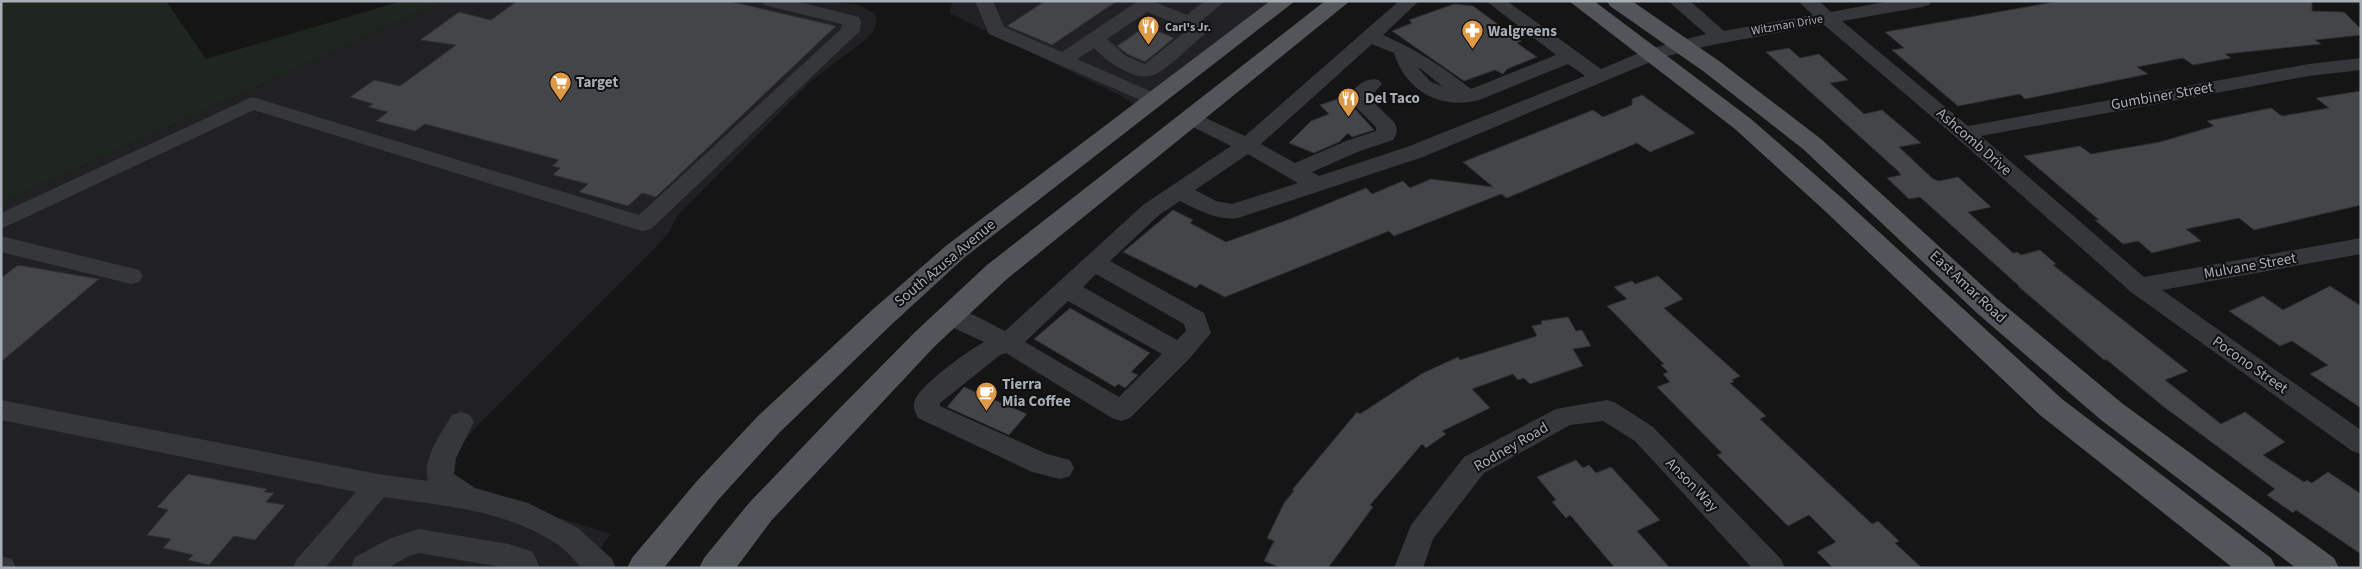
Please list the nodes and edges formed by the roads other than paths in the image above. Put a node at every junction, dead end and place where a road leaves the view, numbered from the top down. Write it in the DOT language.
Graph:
graph roads {
  1 [pos="772,1"];
  2 [pos="984,1"];
  3 [pos="1216,1"];
  4 [pos="1284,1"];
  5 [pos="1339,1"];
  6 [pos="1410,1"];
  7 [pos="1495,1"];
  8 [pos="1580,1"];
  9 [pos="1618,1"];
  10 [pos="1677,1"];
  11 [pos="1807,1"];
  12 [pos="1922,1"];
  13 [pos="1147,3"];
  14 [pos="1828,18"];
  15 [pos="1190,22"];
  16 [pos="1369,36"];
  17 [pos="1720,37"];
  18 [pos="1095,38"];
  19 [pos="1683,46"];
  20 [pos="1653,54"];
  21 [pos="1570,56"];
  22 [pos="1063,60"];
  23 [pos="2361,64"];
  24 [pos="1599,77"];
  25 [pos="1372,84"];
  26 [pos="1154,100"];
  27 [pos="1190,118"];
  28 [pos="1964,133"];
  29 [pos="1247,145"];
  30 [pos="1293,172"];
  31 [pos="1317,184"];
  32 [pos="1178,192"];
  33 [pos="1,222"];
  34 [pos="1,244"];
  35 [pos="2360,247"];
  36 [pos="1093,262"];
  37 [pos="131,276"];
  38 [pos="2139,286"];
  39 [pos="1065,288"];
  40 [pos="950,316"];
  41 [pos="1008,343"];
  42 [pos="1180,352"];
  43 [pos="1,410"];
  44 [pos="1607,410"];
  45 [pos="461,422"];
  46 [pos="2361,444"];
  47 [pos="1060,468"];
  48 [pos="378,485"];
  49 [pos="475,499"];
  50 [pos="366,566"];
  51 [pos="307,568"];
  52 [pos="526,568"];
  53 [pos="602,568"];
  54 [pos="644,568"];
  55 [pos="716,568"];
  56 [pos="1408,568"];
  57 [pos="1771,568"];
  58 [pos="2259,568"];
  59 [pos="2322,568"];
  1 -- 33 [label="street"];
  2 -- 22 [label="street"];
  3 -- 15 [label="street"];
  4 -- 26 [label="main road, South Azusa Avenue"];
  5 -- 27 [label="main road"];
  6 -- 16 [label="street"];
  7 -- 21 [label="street"];
  8 -- 20 [label="main road, East Amar Road"];
  9 -- 19 [label="main road, East Amar Road"];
  10 -- 17 [label="street"];
  11 -- 14 [label="street, Ashcomb Drive"];
  12 -- 14 [label="street, Witzman Drive"];
  13 -- 15 [label="street"];
  13 -- 18 [label="street"];
  14 -- 17 [label="street, Witzman Drive"];
  14 -- 28 [label="street, Ashcomb Drive"];
  15 -- 18 [label="street"];
  16 -- 21 [label="street"];
  16 -- 29 [label="street"];
  17 -- 19 [label="street, Witzman Drive"];
  18 -- 22 [label="street"];
  19 -- 20 [label="street, Witzman Drive"];
  19 -- 59 [label="main road, East Amar Road"];
  20 -- 24 [label="street, Witzman Drive"];
  20 -- 58 [label="main road, East Amar Road"];
  21 -- 24 [label="street"];
  22 -- 26 [label="street"];
  23 -- 28 [label="street, Gumbiner Street"];
  24 -- 31 [label="street, Witzman Drive"];
  25 -- 30 [label="street"];
  26 -- 27 [label="main road"];
  26 -- 54 [label="main road, South Azusa Avenue"];
  27 -- 29 [label="street"];
  27 -- 40 [label="main road"];
  28 -- 38 [label="street, Ashcomb Drive"];
  29 -- 30 [label="street"];
  29 -- 32 [label="street"];
  30 -- 31 [label="street"];
  31 -- 32 [label="street, Witzman Drive"];
  32 -- 36 [label="street"];
  34 -- 37 [label="street"];
  35 -- 38 [label="street, Mulvane Street"];
  36 -- 39 [label="street"];
  36 -- 42 [label="street"];
  38 -- 46 [label="street, Pocono Street"];
  39 -- 41 [label="street"];
  39 -- 42 [label="street"];
  40 -- 41 [label="street"];
  40 -- 55 [label="main road"];
  41 -- 42 [label="street"];
  41 -- 47 [label="street"];
  43 -- 48 [label="street"];
  44 -- 56 [label="street, Rodney Road"];
  44 -- 57 [label="street, Anson Way"];
  45 -- 49 [label="street"];
  48 -- 49 [label="street"];
  48 -- 51 [label="street"];
  49 -- 53 [label="street"];
  50 -- 52 [label="street"];
}
